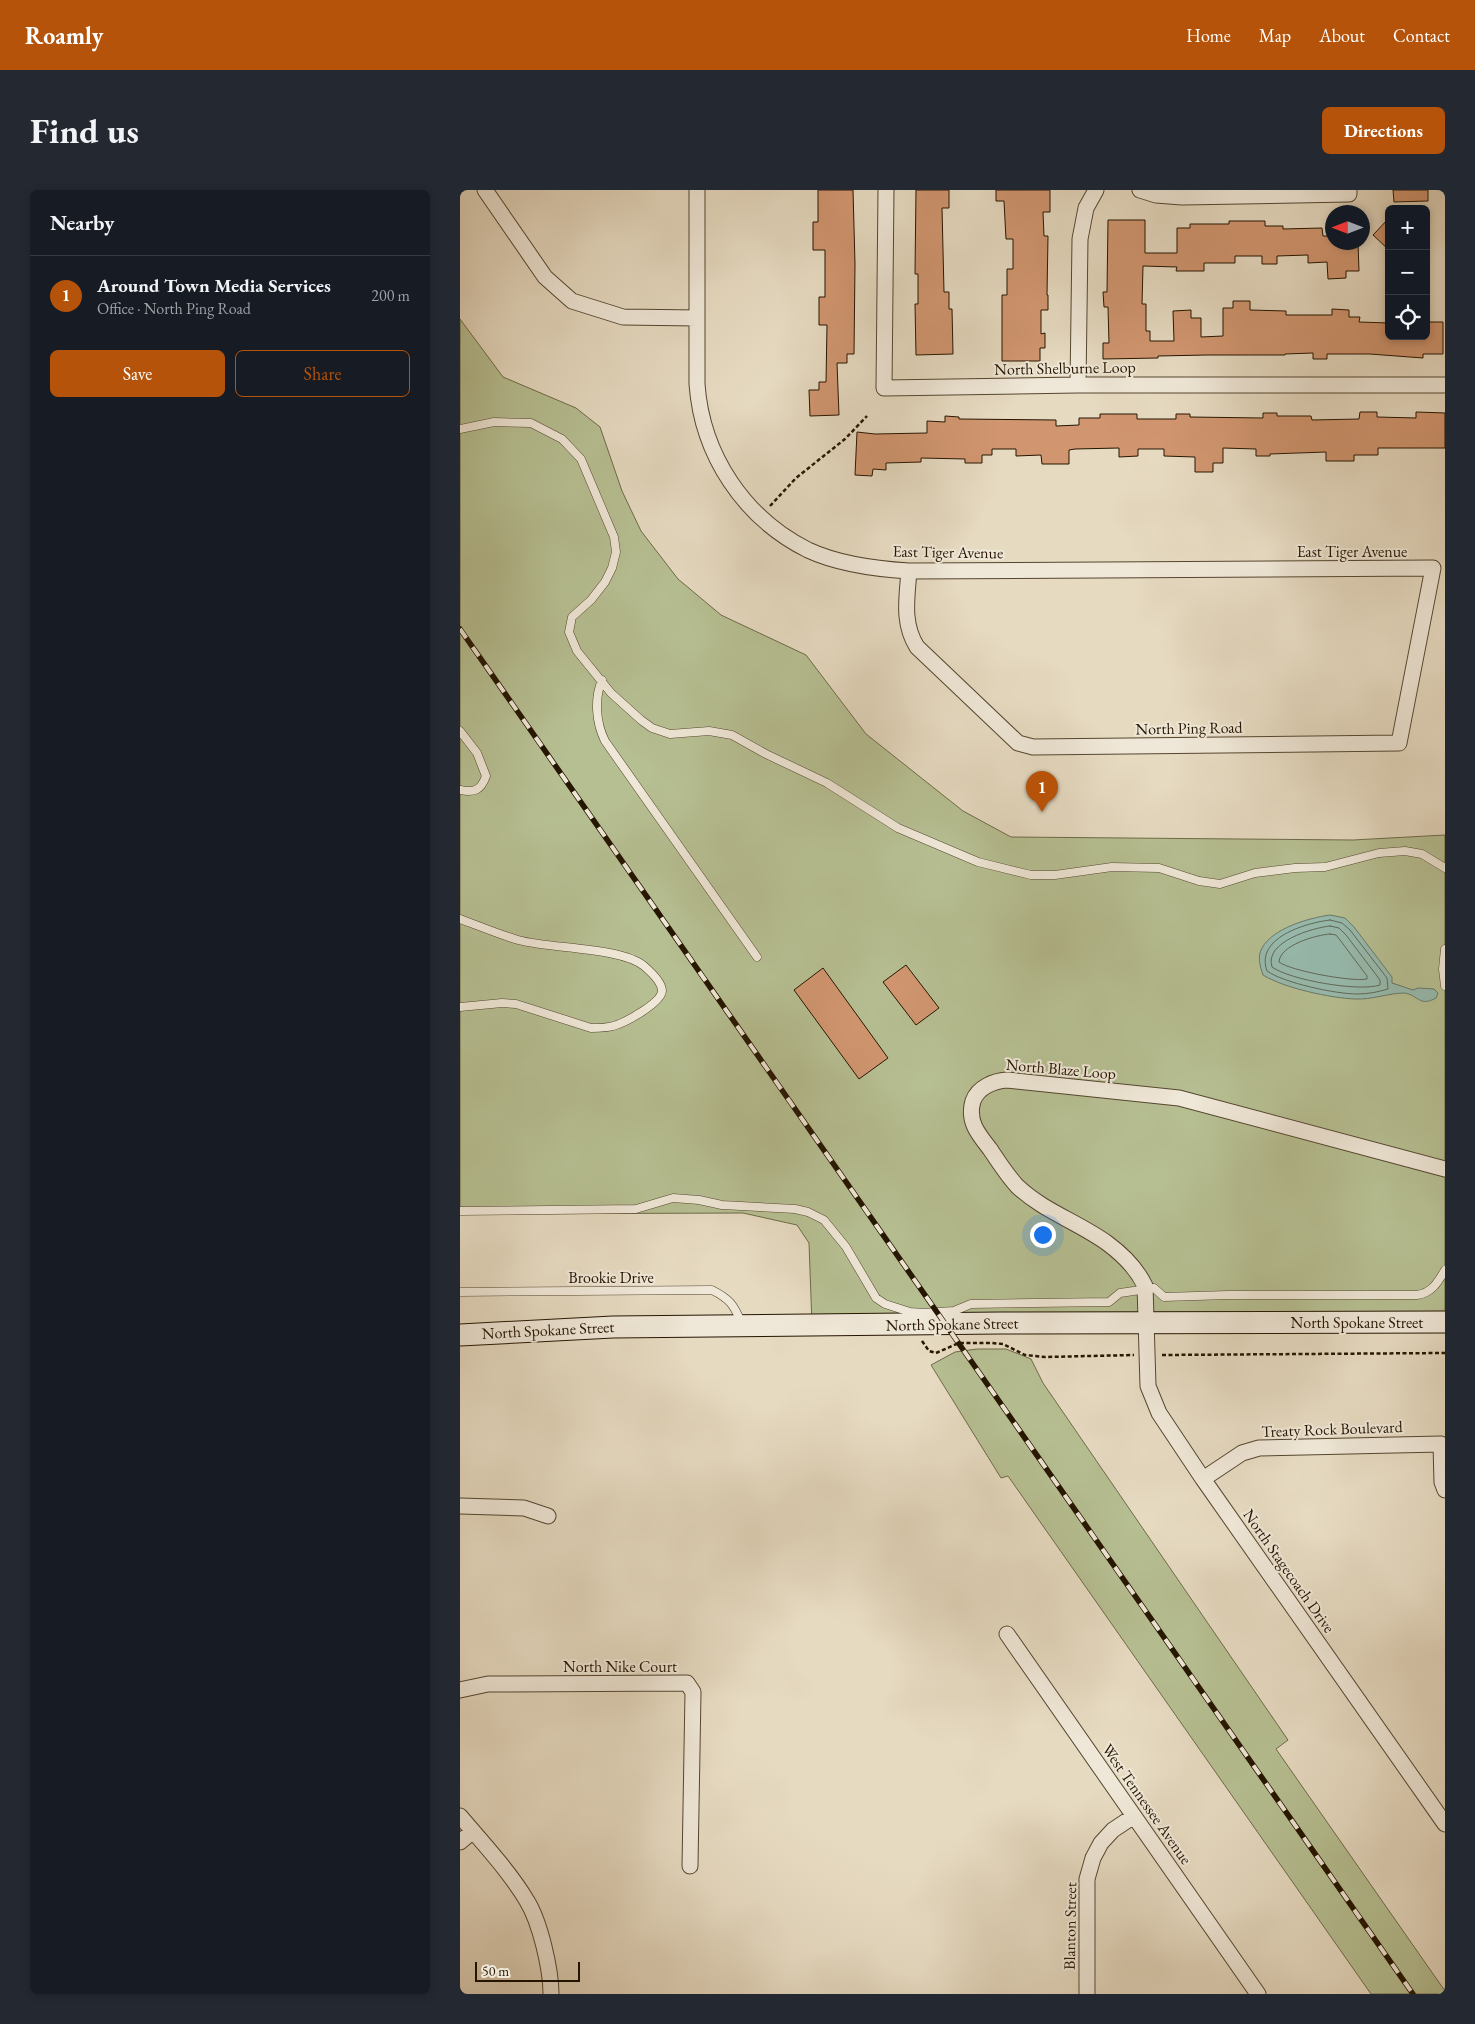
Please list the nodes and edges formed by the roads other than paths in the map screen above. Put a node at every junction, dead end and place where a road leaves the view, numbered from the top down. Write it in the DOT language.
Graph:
graph roads {
  1 [pos="485,190"];
  2 [pos="697,190"];
  3 [pos="886,190"];
  4 [pos="1096,190"];
  5 [pos="1140,190"];
  6 [pos="1350,190"];
  7 [pos="697,318"];
  8 [pos="1078,385"];
  9 [pos="1445,385"];
  10 [pos="460,429"];
  11 [pos="1433,568"];
  12 [pos="908,571"];
  13 [pos="602,680"];
  14 [pos="460,731"];
  15 [pos="460,790"];
  16 [pos="1445,868"];
  17 [pos="460,919"];
  18 [pos="1445,949"];
  19 [pos="757,957"];
  20 [pos="1445,986"];
  21 [pos="460,1007"];
  22 [pos="1445,1169"];
  23 [pos="460,1211"];
  24 [pos="1445,1270"];
  25 [pos="1145,1289"];
  26 [pos="460,1292"];
  27 [pos="1145,1322"];
  28 [pos="1445,1322"];
  29 [pos="743,1326"];
  30 [pos="460,1335"];
  31 [pos="1203,1479"];
  32 [pos="1445,1490"];
  33 [pos="460,1506"];
  34 [pos="548,1516"];
  35 [pos="1007,1634"];
  36 [pos="460,1690"];
  37 [pos="460,1816"];
  38 [pos="1134,1816"];
  39 [pos="1445,1824"];
  40 [pos="473,1831"];
  41 [pos="460,1842"];
  42 [pos="690,1866"];
  43 [pos="551,1994"];
  44 [pos="1087,1994"];
  45 [pos="1258,1994"];
  1 -- 7 [label="street"];
  2 -- 7 [label="street, East Tiger Avenue"];
  3 -- 8 [label="street, North Shelburne Loop"];
  4 -- 8 [label="street"];
  5 -- 6 [label="street"];
  7 -- 12 [label="street, East Tiger Avenue"];
  8 -- 9 [label="street, North Shelburne Loop"];
  10 -- 13 [label="lane"];
  11 -- 12 [label="street, East Tiger Avenue"];
  11 -- 12 [label="street, North Ping Road"];
  13 -- 16 [label="lane"];
  13 -- 19 [label="lane"];
  14 -- 15 [label="lane"];
  17 -- 21 [label="lane"];
  18 -- 20 [label="lane"];
  22 -- 25 [label="street, North Blaze Loop"];
  23 -- 25 [label="lane"];
  24 -- 25 [label="lane"];
  25 -- 27 [label="street"];
  26 -- 29 [label="lane, Brookie Drive"];
  27 -- 28 [label="street, North Spokane Street"];
  27 -- 29 [label="street, North Spokane Street"];
  27 -- 31 [label="street, North Stagecoach Drive"];
  29 -- 30 [label="street, North Spokane Street"];
  31 -- 32 [label="street, Treaty Rock Boulevard"];
  31 -- 39 [label="street, North Stagecoach Drive"];
  33 -- 34 [label="street"];
  35 -- 38 [label="street, West Tennessee Avenue"];
  36 -- 42 [label="street, North Nike Court"];
  37 -- 40 [label="street"];
  38 -- 44 [label="street, Blanton Street"];
  38 -- 45 [label="street, West Tennessee Avenue"];
  40 -- 41 [label="street"];
  40 -- 43 [label="street"];
}
